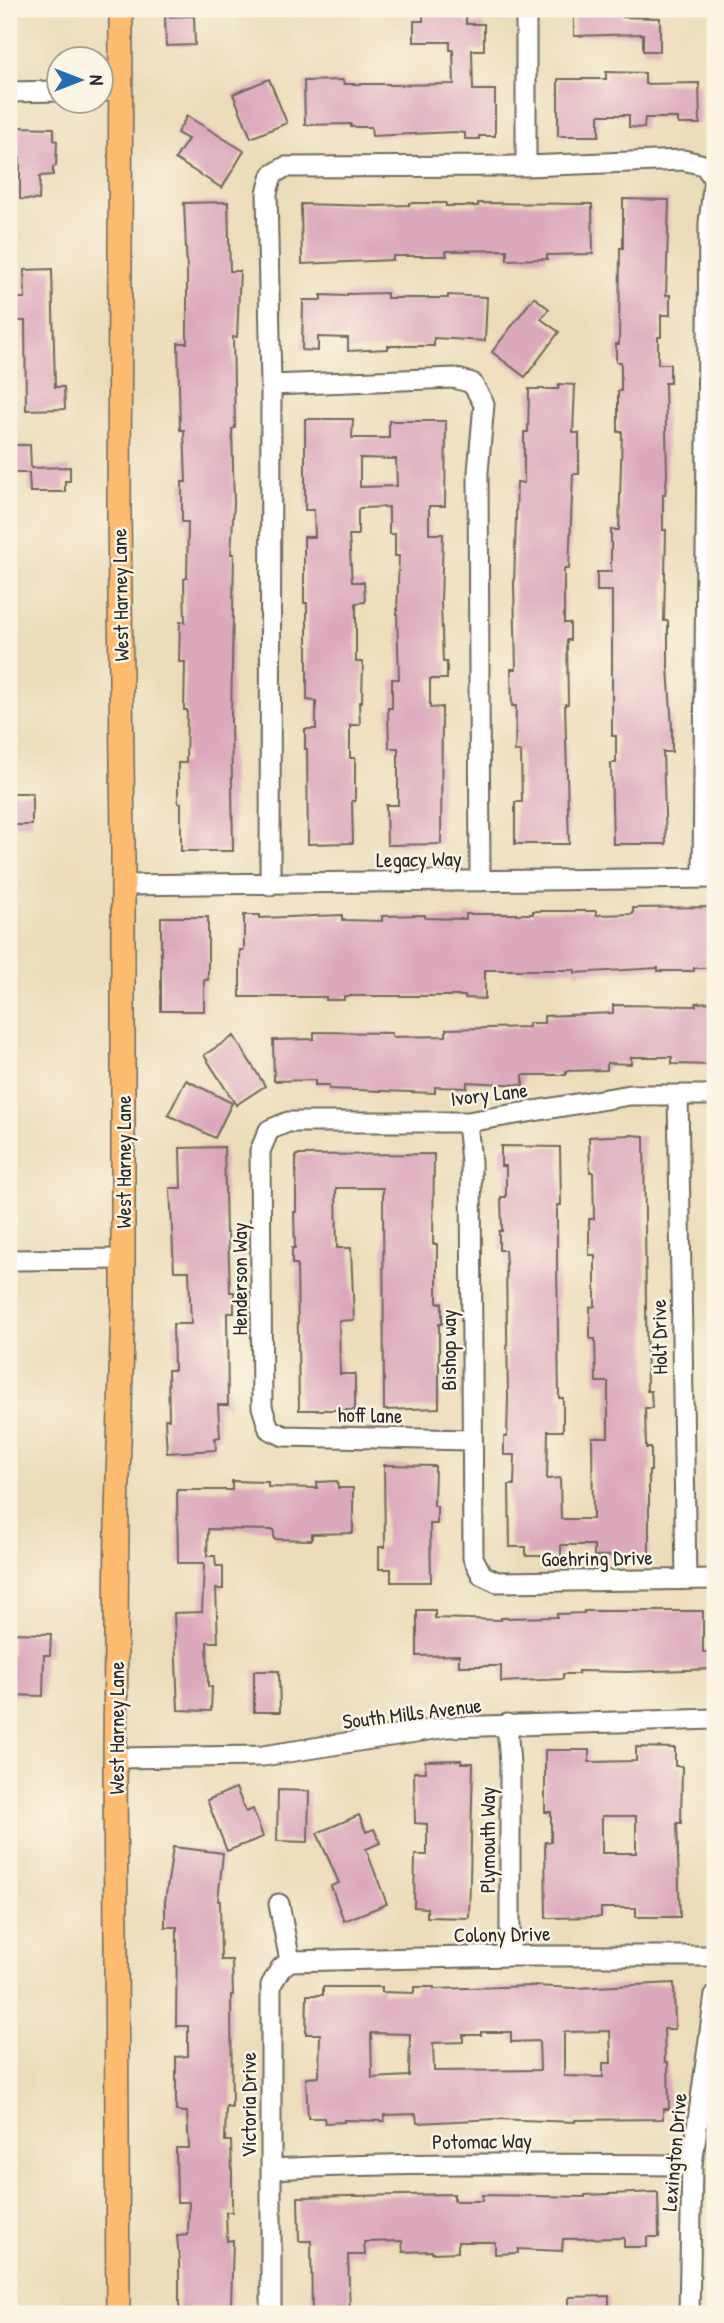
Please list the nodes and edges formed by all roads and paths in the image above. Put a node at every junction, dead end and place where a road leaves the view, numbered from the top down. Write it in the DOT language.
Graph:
graph roads {
  1 [pos="121,9"];
  2 [pos="526,9"];
  3 [pos="116,50"];
  4 [pos="46,91"];
  5 [pos="9,92"];
  6 [pos="111,116"];
  7 [pos="526,166"];
  8 [pos="271,385"];
  9 [pos="710,603"];
  10 [pos="709,878"];
  11 [pos="480,881"];
  12 [pos="122,885"];
  13 [pos="270,885"];
  14 [pos="678,1095"];
  15 [pos="715,1095"];
  16 [pos="467,1122"];
  17 [pos="269,1130"];
  18 [pos="122,1259"];
  19 [pos="9,1260"];
  20 [pos="270,1429"];
  21 [pos="471,1440"];
  22 [pos="482,1575"];
  23 [pos="715,1578"];
  24 [pos="686,1579"];
  25 [pos="715,1719"];
  26 [pos="507,1724"];
  27 [pos="115,1758"];
  28 [pos="279,1904"];
  29 [pos="510,1956"];
  30 [pos="715,1956"];
  31 [pos="290,1961"];
  32 [pos="715,1995"];
  33 [pos="692,2165"];
  34 [pos="271,2169"];
  35 [pos="118,2314"];
  36 [pos="271,2314"];
  37 [pos="689,2314"];
  1 -- 3 [label="main road, West Harney Lane"];
  2 -- 7 [label="street"];
  4 -- 5 [label="street"];
  6 -- 12 [label="main road, West Harney Lane"];
  7 -- 8 [label="street"];
  7 -- 9 [label="street"];
  8 -- 11 [label="street"];
  8 -- 13 [label="street"];
  9 -- 10 [label="street"];
  10 -- 11 [label="street, Legacy Way"];
  11 -- 13 [label="street, Legacy Way"];
  12 -- 13 [label="street, Legacy Way"];
  12 -- 18 [label="main road, West Harney Lane"];
  14 -- 15 [label="street, Ivory Lane"];
  14 -- 16 [label="street, Ivory Lane"];
  14 -- 24 [label="street, Holt Drive"];
  16 -- 17 [label="street, Ivory Lane"];
  16 -- 21 [label="street, Bishop way"];
  17 -- 20 [label="street, Henderson Way"];
  18 -- 19 [label="street"];
  18 -- 27 [label="main road, West Harney Lane"];
  20 -- 21 [label="street, hoff lane"];
  21 -- 22 [label="street, Bishop way"];
  22 -- 24 [label="street, Goehring Drive"];
  23 -- 24 [label="street, Goehring Drive"];
  25 -- 26 [label="street, South Mills Avenue"];
  26 -- 27 [label="street, South Mills Avenue"];
  26 -- 29 [label="street, Plymouth Way"];
  27 -- 35 [label="main road, West Harney Lane"];
  28 -- 31 [label="street"];
  29 -- 30 [label="street, Colony Drive"];
  29 -- 31 [label="street, Colony Drive"];
  31 -- 34 [label="street, Victoria Drive"];
  32 -- 33 [label="street, Lexington Drive"];
  33 -- 34 [label="street, Potomac Way"];
  33 -- 37 [label="street, Lexington Drive"];
  34 -- 36 [label="street, Victoria Drive"];
}
